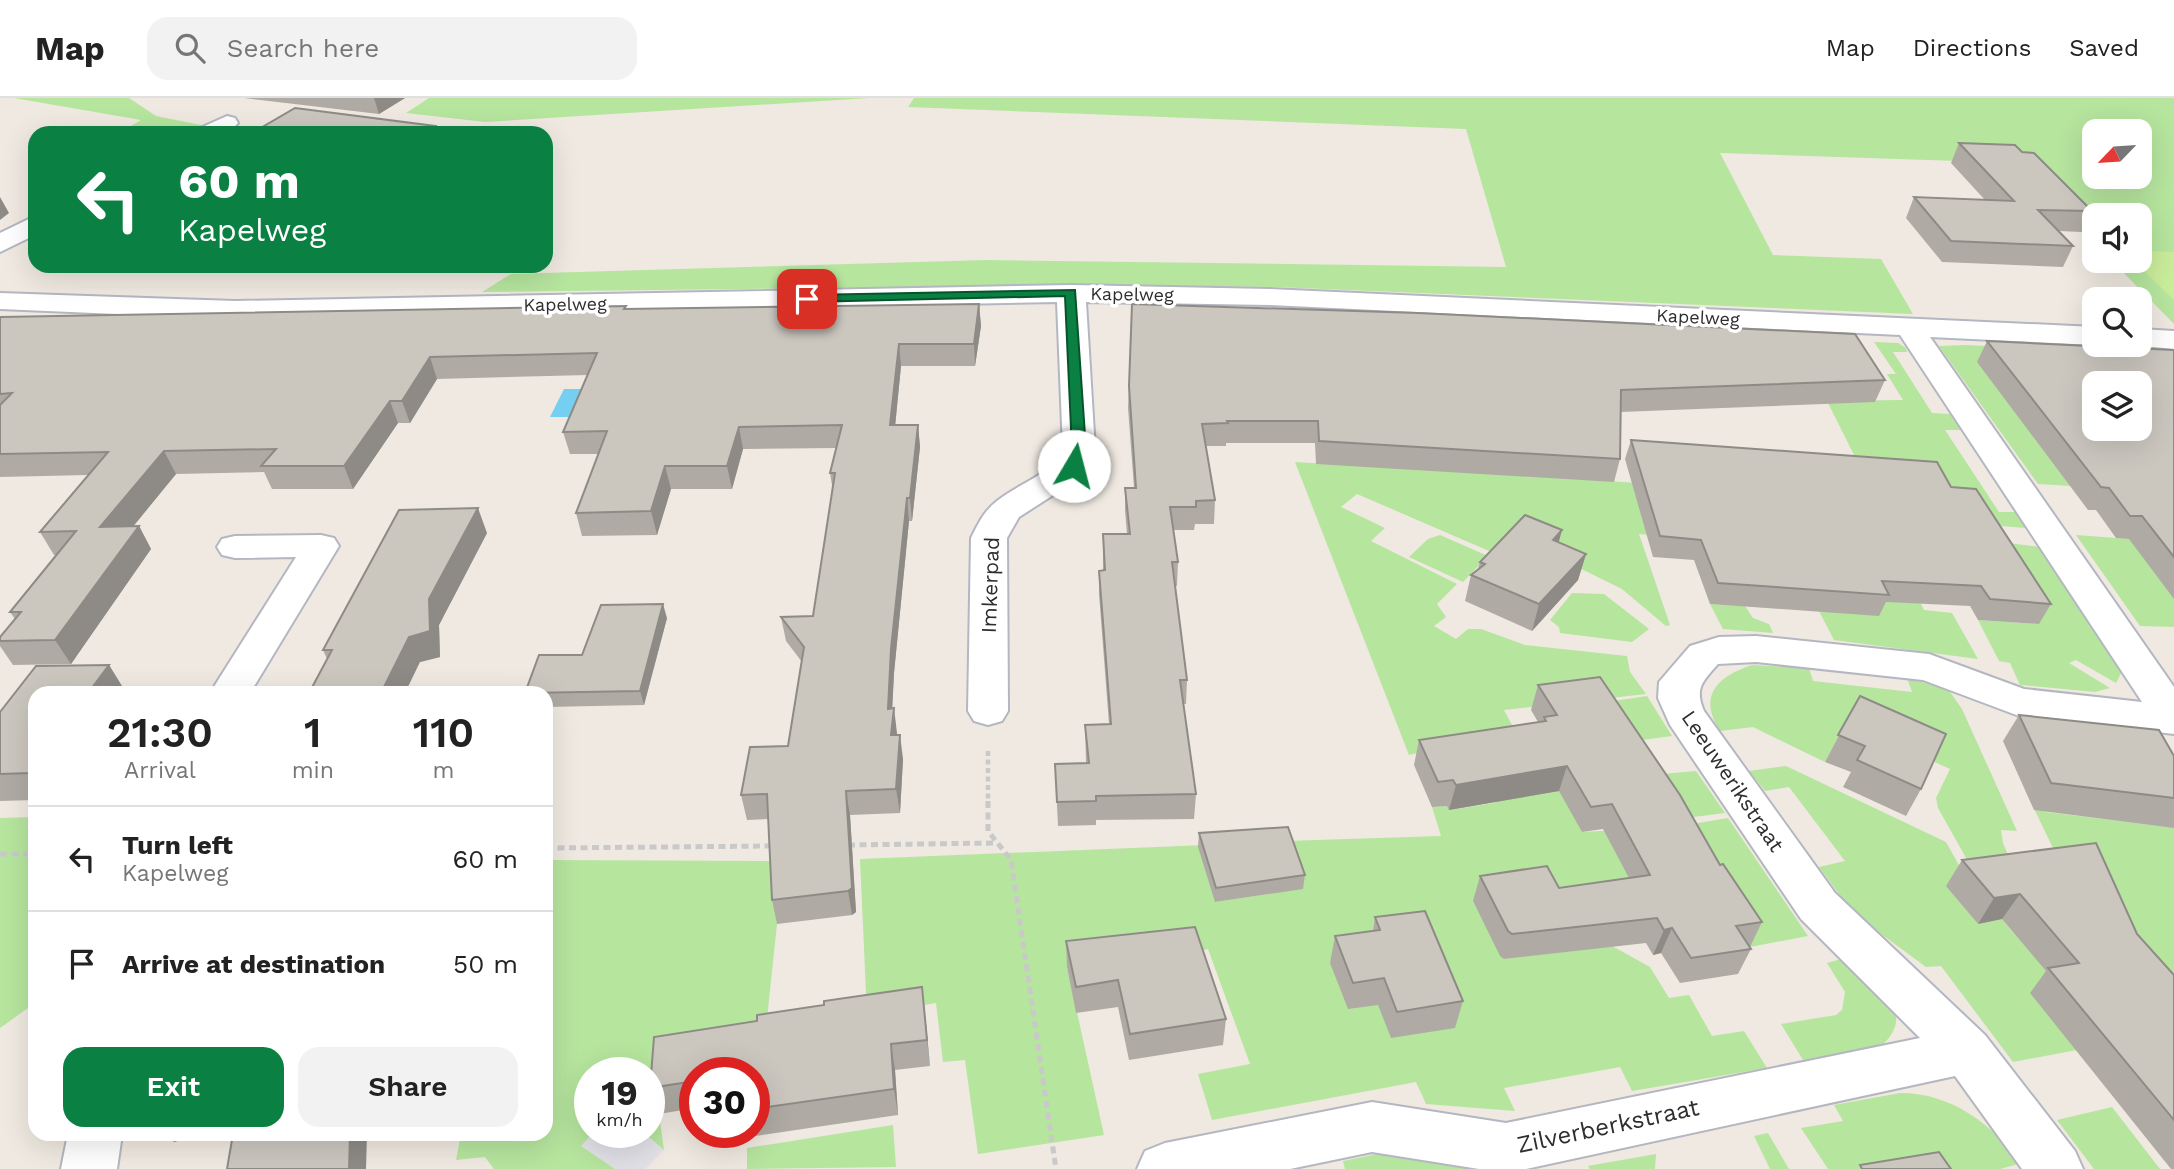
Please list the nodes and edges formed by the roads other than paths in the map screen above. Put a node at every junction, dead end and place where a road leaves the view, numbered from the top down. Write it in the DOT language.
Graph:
graph roads {
  1 [pos="28,228"];
  2 [pos="0,244"];
  3 [pos="1071,293"];
  4 [pos="0,301"];
  5 [pos="1908,327"];
  6 [pos="2082,335"];
  7 [pos="2152,339"];
  8 [pos="2174,340"];
  9 [pos="235,547"];
  10 [pos="234,686"];
  11 [pos="988,711"];
  12 [pos="2174,719"];
  13 [pos="1967,1051"];
  14 [pos="94,1141"];
  15 [pos="89,1169"];
  16 [pos="1165,1169"];
  17 [pos="2055,1169"];
  1 -- 2 [label="street"];
  3 -- 4 [label="street, Kapelweg"];
  3 -- 5 [label="street, Kapelweg"];
  3 -- 11 [label="street, Imkerpad"];
  5 -- 6 [label="street, Kapelweg"];
  5 -- 12 [label="street, Leeuwerikstraat"];
  7 -- 8 [label="street"];
  9 -- 10 [label="street"];
  12 -- 13 [label="street, Leeuwerikstraat"];
  13 -- 16 [label="street, Zilverberkstraat"];
  13 -- 17 [label="street, Leeuwerikstraat"];
  14 -- 15 [label="street"];
}
